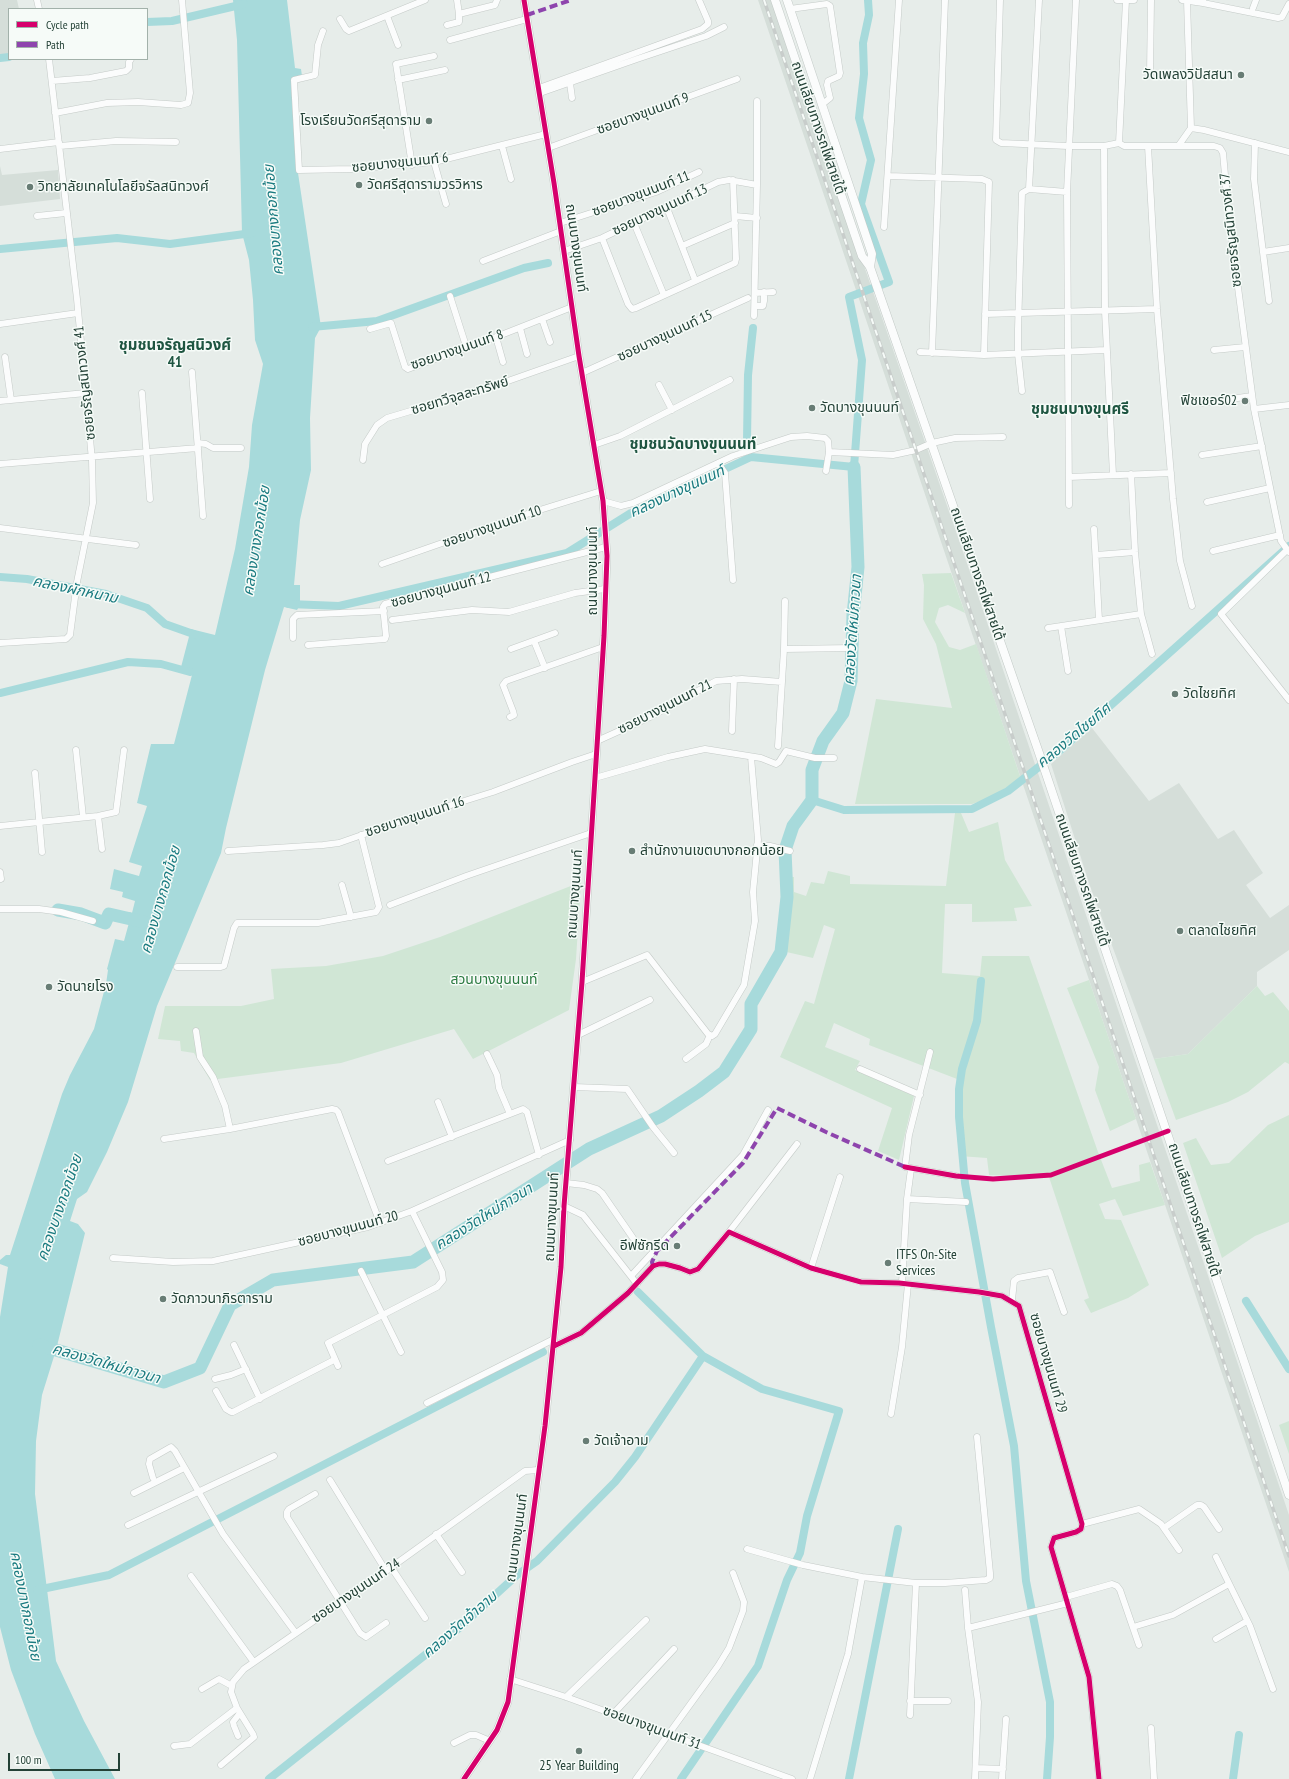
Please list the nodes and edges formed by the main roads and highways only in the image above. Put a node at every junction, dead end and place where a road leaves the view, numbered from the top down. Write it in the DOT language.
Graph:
graph roads {
  1 [pos="775,0"];
  2 [pos="787,0"];
  3 [pos="870,267"];
  4 [pos="1289,1495"];
  1 -- 3 [label="main road, ถนนเลียบทางรถไฟสายใต้"];
  2 -- 3 [label="main road, ถนนเลียบทางรถไฟสายใต้"];
  3 -- 4 [label="main road, ถนนเลียบทางรถไฟสายใต้"];
}
